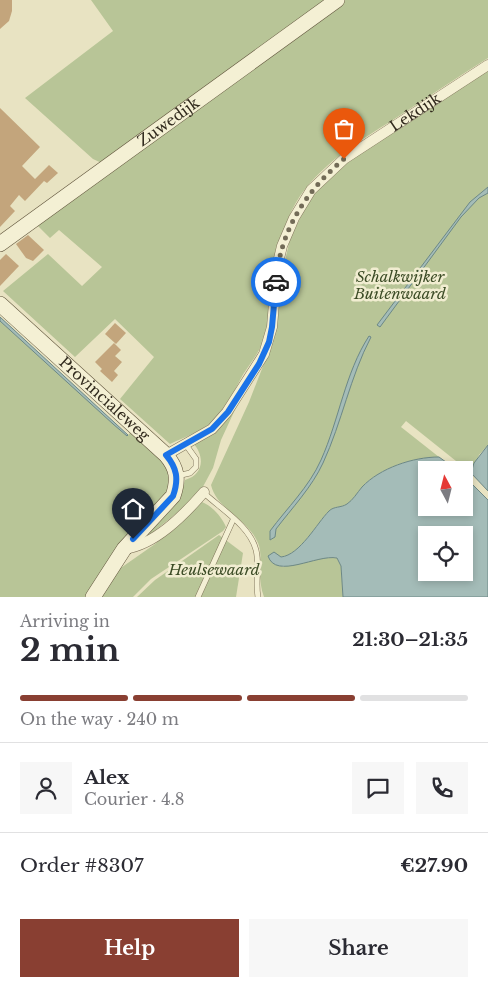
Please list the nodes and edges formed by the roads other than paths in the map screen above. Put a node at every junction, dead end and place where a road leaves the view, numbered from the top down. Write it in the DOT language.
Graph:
graph roads {
  1 [pos="337,0"];
  2 [pos="488,65"];
  3 [pos="0,244"];
  4 [pos="0,304"];
  5 [pos="186,445"];
  6 [pos="166,455"];
  7 [pos="177,476"];
  8 [pos="204,492"];
  9 [pos="233,520"];
  10 [pos="124,549"];
  11 [pos="93,597"];
  12 [pos="198,597"];
  13 [pos="258,597"];
  1 -- 3 [label="street, Zuwedijk"];
  2 -- 5 [label="street, Lekdijk"];
  4 -- 6 [label="street, Provincialeweg"];
  5 -- 6 [label="street, Lekdijk"];
  5 -- 7 [label="lane"];
  6 -- 7 [label="street, Provincialeweg"];
  7 -- 10 [label="street"];
  8 -- 9 [label="lane"];
  8 -- 10 [label="street"];
  9 -- 12 [label="lane"];
  9 -- 13 [label="lane"];
  10 -- 11 [label="street"];
}
